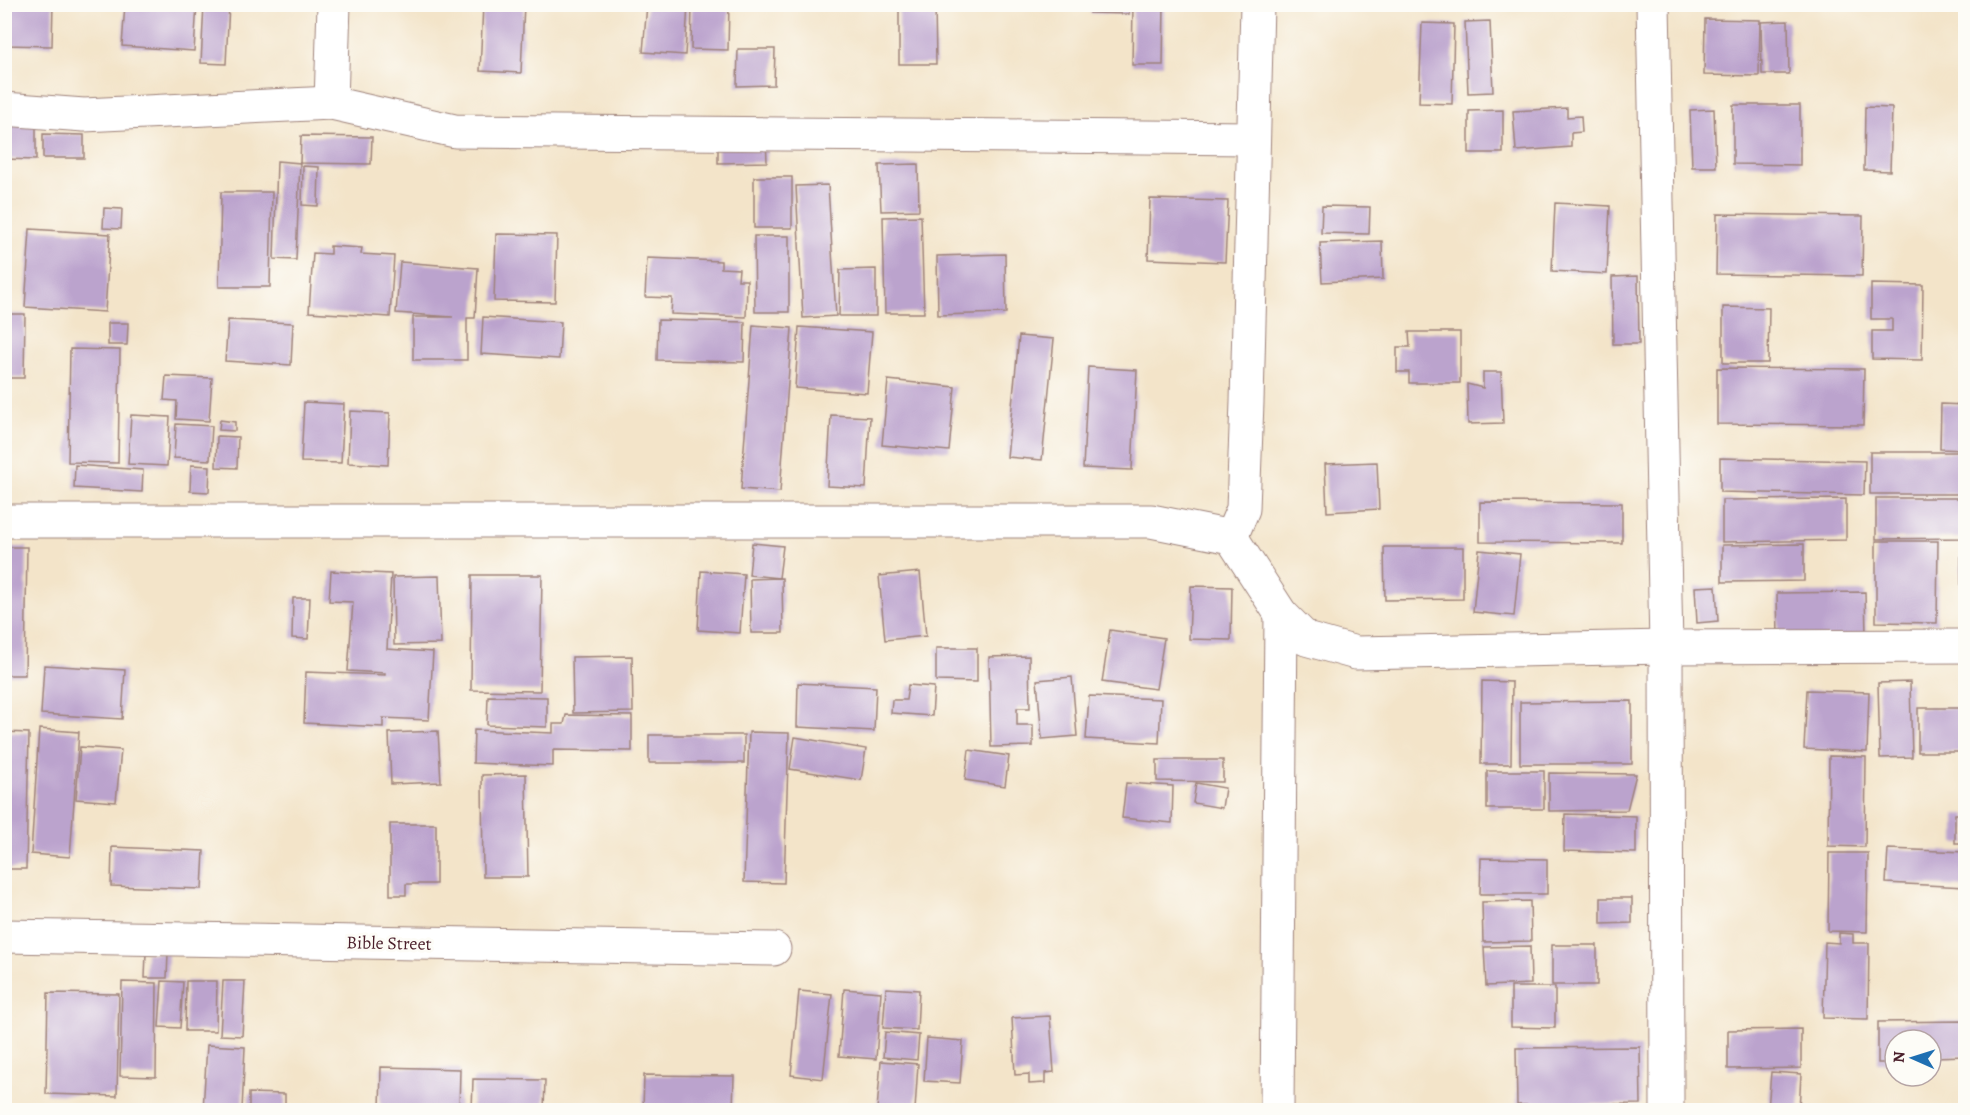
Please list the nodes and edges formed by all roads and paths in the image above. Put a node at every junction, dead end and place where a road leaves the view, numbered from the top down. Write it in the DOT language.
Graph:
graph roads {
  1 [pos="334,4"];
  2 [pos="1257,4"];
  3 [pos="1653,4"];
  4 [pos="331,103"];
  5 [pos="4,109"];
  6 [pos="1252,138"];
  7 [pos="4,521"];
  8 [pos="1231,537"];
  9 [pos="1281,614"];
  10 [pos="1666,646"];
  11 [pos="1965,646"];
  12 [pos="4,936"];
  13 [pos="774,949"];
  14 [pos="1277,1110"];
  15 [pos="1667,1110"];
  1 -- 4 [label="street"];
  2 -- 6 [label="street"];
  3 -- 10 [label="street"];
  4 -- 5 [label="street"];
  4 -- 6 [label="street"];
  6 -- 8 [label="street"];
  7 -- 8 [label="street"];
  8 -- 9 [label="street"];
  9 -- 10 [label="street"];
  9 -- 14 [label="street"];
  10 -- 11 [label="street"];
  10 -- 15 [label="street"];
  12 -- 13 [label="street, Bible Street"];
}
